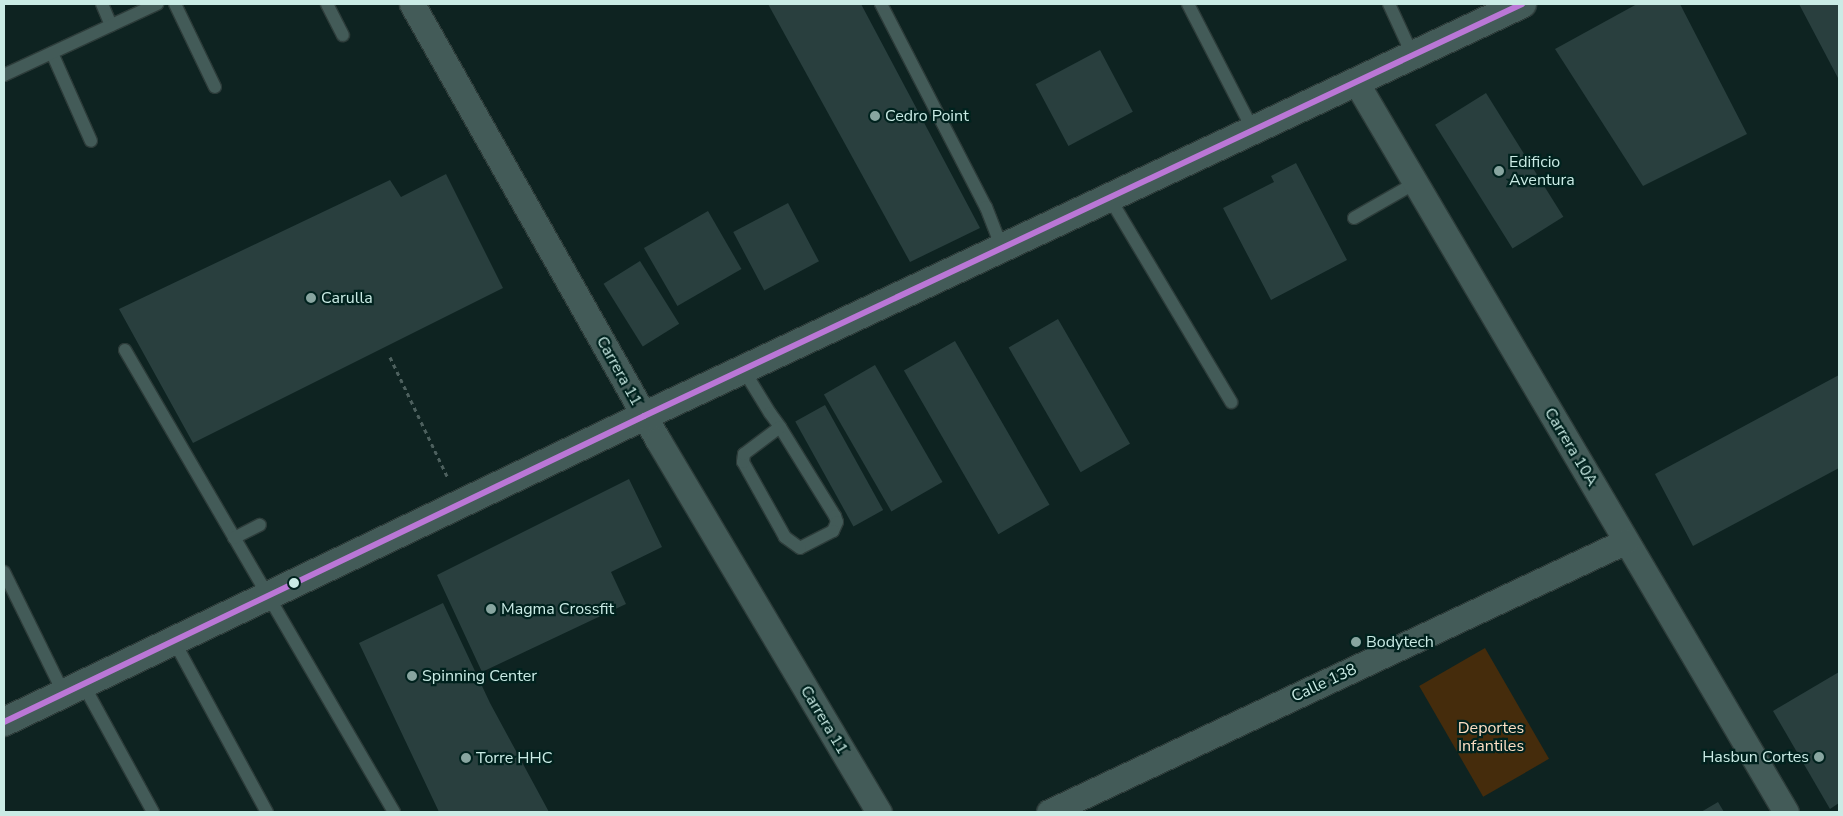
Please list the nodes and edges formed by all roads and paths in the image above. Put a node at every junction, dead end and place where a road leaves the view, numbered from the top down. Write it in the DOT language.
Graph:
graph roads {
  1 [pos="102,4"];
  2 [pos="157,4"];
  3 [pos="175,4"];
  4 [pos="326,4"];
  5 [pos="412,4"];
  6 [pos="881,4"];
  7 [pos="1188,4"];
  8 [pos="1389,4"];
  9 [pos="1522,4"];
  10 [pos="1494,10"];
  11 [pos="111,25"];
  12 [pos="343,35"];
  13 [pos="52,53"];
  14 [pos="1413,56"];
  15 [pos="4,75"];
  16 [pos="1356,82"];
  17 [pos="215,87"];
  18 [pos="1253,130"];
  19 [pos="91,141"];
  20 [pos="1415,183"];
  21 [pos="1109,197"];
  22 [pos="1354,218"];
  23 [pos="1002,248"];
  24 [pos="125,350"];
  25 [pos="390,357"];
  26 [pos="743,369"];
  27 [pos="1231,402"];
  28 [pos="644,416"];
  29 [pos="780,427"];
  30 [pos="451,485"];
  31 [pos="260,525"];
  32 [pos="234,538"];
  33 [pos="1626,541"];
  34 [pos="4,572"];
  35 [pos="268,596"];
  36 [pos="174,641"];
  37 [pos="73,689"];
  38 [pos="4,722"];
  39 [pos="153,812"];
  40 [pos="267,812"];
  41 [pos="394,812"];
  42 [pos="878,812"];
  43 [pos="1049,812"];
  44 [pos="1786,812"];
  1 -- 11 [label="lane"];
  2 -- 11 [label="lane"];
  3 -- 17 [label="lane"];
  4 -- 12 [label="lane"];
  5 -- 28 [label="street, Carrera 11"];
  6 -- 23 [label="lane"];
  7 -- 18 [label="lane"];
  8 -- 14 [label="lane"];
  9 -- 10 [label="street"];
  10 -- 14 [label="street"];
  11 -- 13 [label="lane"];
  13 -- 15 [label="lane"];
  13 -- 19 [label="lane"];
  14 -- 16 [label="street"];
  16 -- 18 [label="street"];
  16 -- 20 [label="street, Carrera 10A"];
  18 -- 21 [label="street"];
  20 -- 22 [label="lane"];
  20 -- 33 [label="street, Carrera 10A"];
  21 -- 23 [label="street"];
  21 -- 27 [label="lane"];
  23 -- 26 [label="street"];
  24 -- 32 [label="lane"];
  25 -- 30 [label="path"];
  26 -- 28 [label="street"];
  26 -- 29 [label="lane"];
  28 -- 35 [label="street"];
  28 -- 42 [label="street, Carrera 11"];
  29 -- 29 [label="lane"];
  31 -- 32 [label="lane"];
  32 -- 35 [label="lane"];
  33 -- 43 [label="street, Calle 138"];
  33 -- 44 [label="street, Carrera 10A"];
  34 -- 37 [label="lane"];
  35 -- 36 [label="street"];
  35 -- 41 [label="lane"];
  36 -- 37 [label="street"];
  36 -- 40 [label="lane"];
  37 -- 38 [label="street"];
  37 -- 39 [label="lane"];
}
